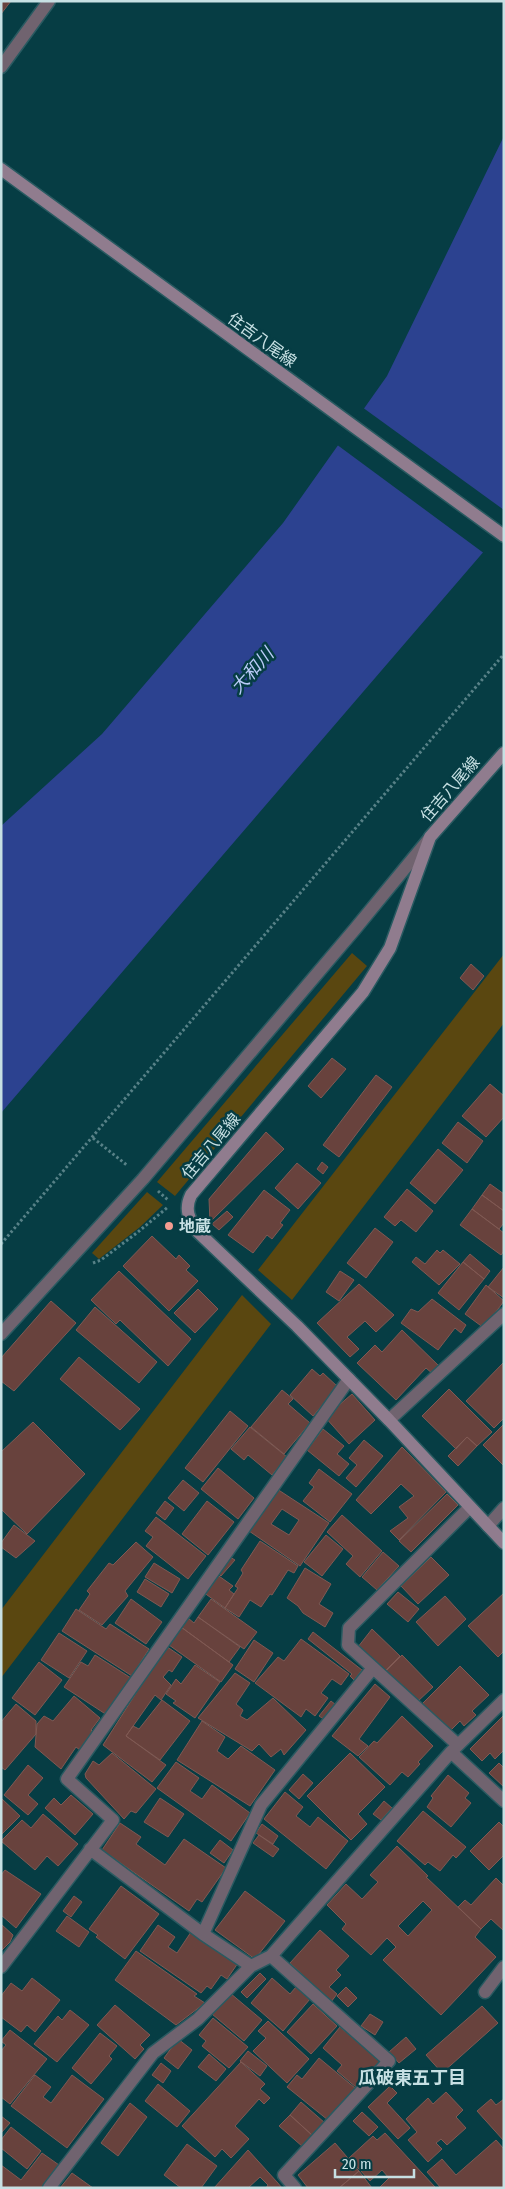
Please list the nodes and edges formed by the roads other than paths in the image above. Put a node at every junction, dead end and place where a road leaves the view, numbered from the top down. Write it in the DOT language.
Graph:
graph roads {
  1 [pos="49,1"];
  2 [pos="1,67"];
  3 [pos="1,169"];
  4 [pos="504,536"];
  5 [pos="504,753"];
  6 [pos="430,837"];
  7 [pos="504,1314"];
  8 [pos="1,1334"];
  9 [pos="349,1380"];
  10 [pos="389,1420"];
  11 [pos="470,1507"];
  12 [pos="504,1508"];
  13 [pos="488,1526"];
  14 [pos="504,1543"];
  15 [pos="373,1668"];
  16 [pos="504,1700"];
  17 [pos="454,1748"];
  18 [pos="504,1801"];
  19 [pos="90,1849"];
  20 [pos="203,1934"];
  21 [pos="271,1956"];
  22 [pos="251,1966"];
  23 [pos="1,1967"];
  24 [pos="504,1967"];
  25 [pos="485,1992"];
  26 [pos="49,2188"];
  27 [pos="294,2188"];
  1 -- 2 [label="street"];
  3 -- 4 [label="main road, 住吉八尾線"];
  5 -- 6 [label="main road, 住吉八尾線"];
  6 -- 8 [label="street"];
  6 -- 9 [label="main road, 住吉八尾線"];
  7 -- 10 [label="street"];
  9 -- 10 [label="main road, 住吉八尾線"];
  9 -- 19 [label="street"];
  10 -- 11 [label="main road, 住吉八尾線"];
  11 -- 13 [label="main road, 住吉八尾線"];
  11 -- 15 [label="street"];
  12 -- 13 [label="street"];
  13 -- 14 [label="main road, 住吉八尾線"];
  15 -- 17 [label="street"];
  15 -- 20 [label="street"];
  16 -- 17 [label="street"];
  17 -- 18 [label="street"];
  17 -- 21 [label="street"];
  19 -- 20 [label="street"];
  19 -- 23 [label="street"];
  20 -- 22 [label="street"];
  21 -- 22 [label="street"];
  21 -- 27 [label="street"];
  22 -- 26 [label="street"];
  24 -- 25 [label="street"];
}
